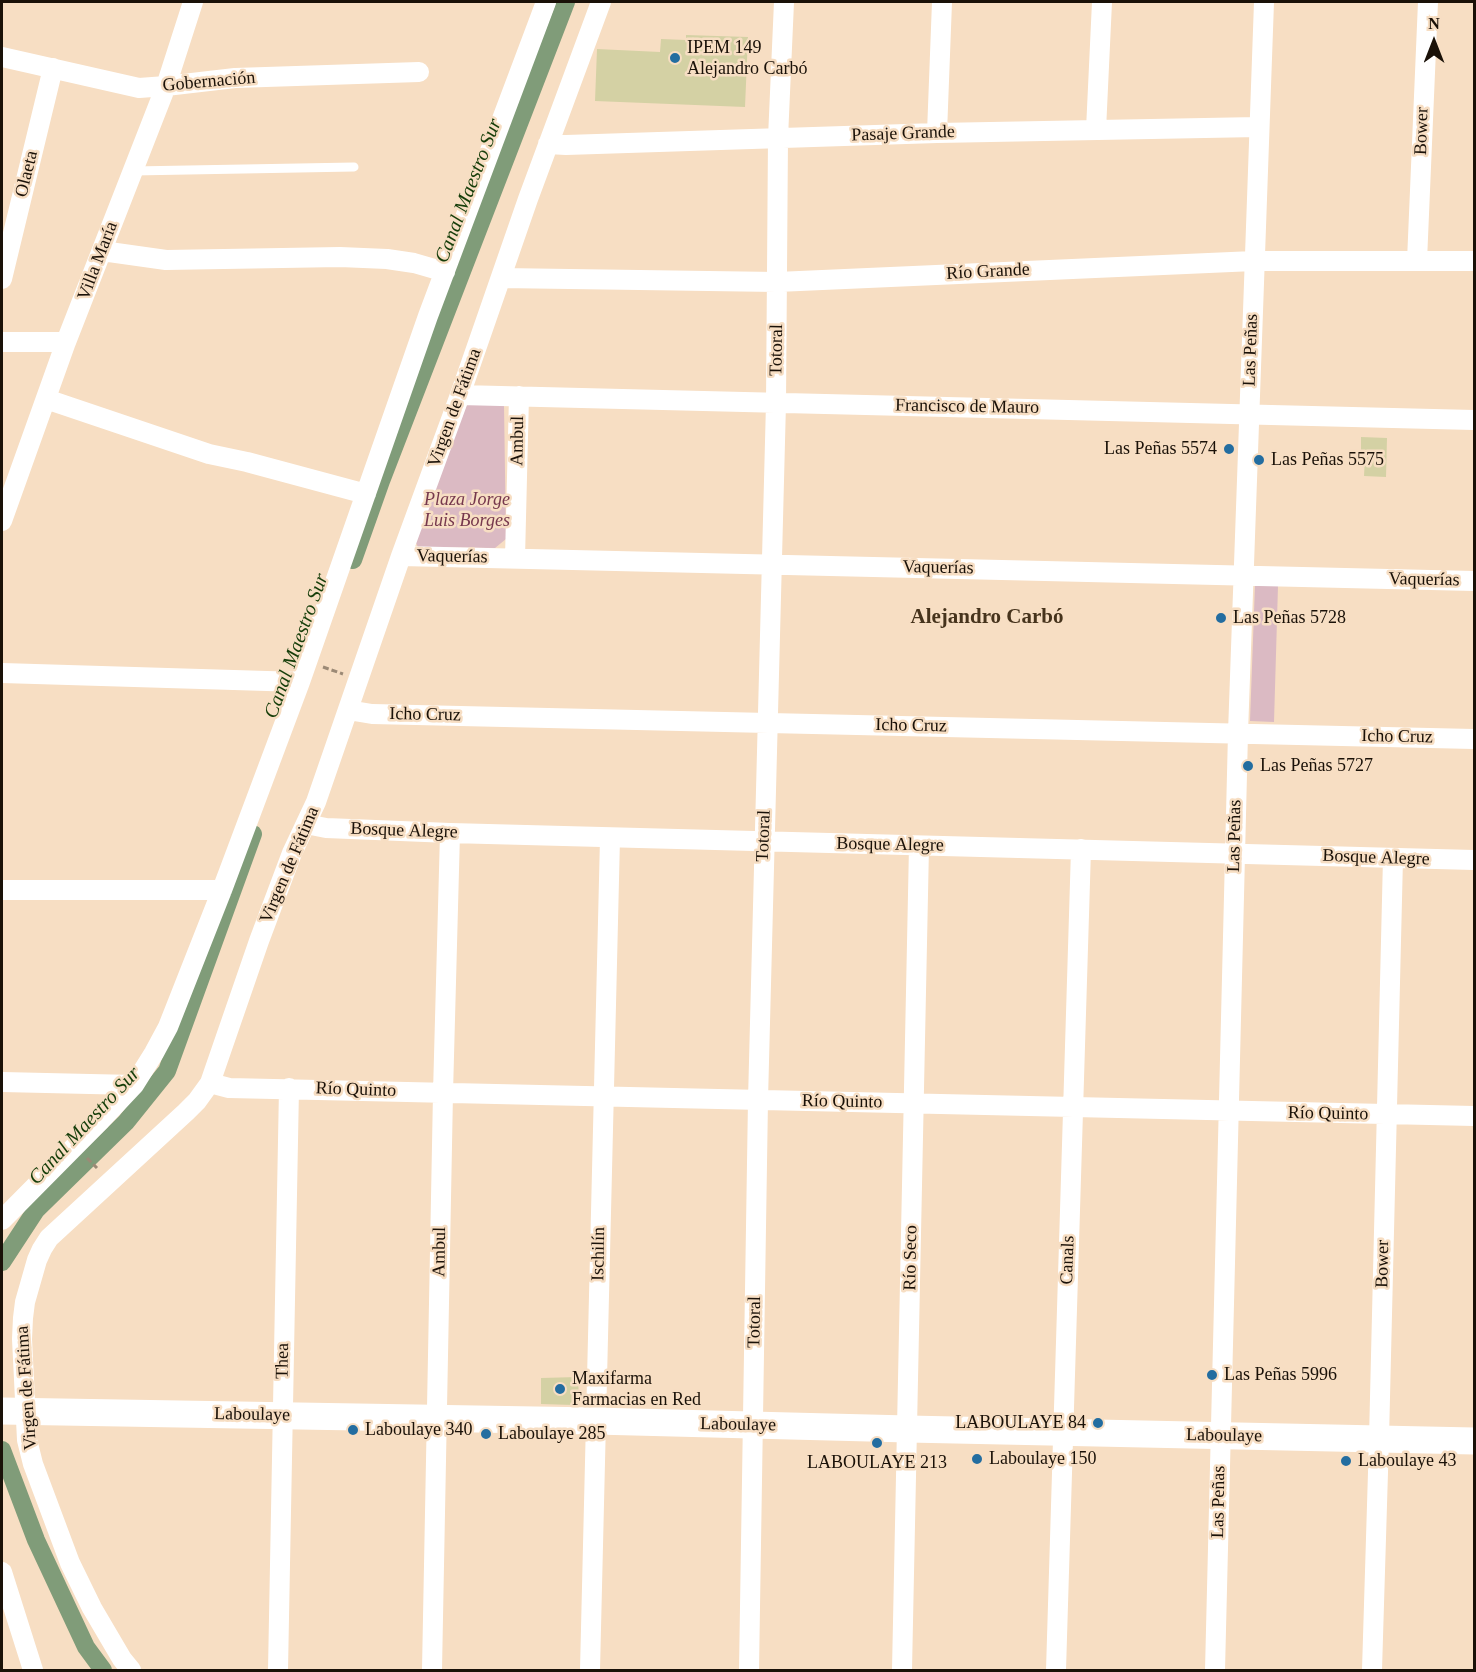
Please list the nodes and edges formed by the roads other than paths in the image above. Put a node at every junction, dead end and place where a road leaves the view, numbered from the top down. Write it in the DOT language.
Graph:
graph roads {
  1 [pos="193,2"];
  2 [pos="546,2"];
  3 [pos="601,2"];
  4 [pos="784,2"];
  5 [pos="942,2"];
  6 [pos="1102,2"];
  7 [pos="1264,2"];
  8 [pos="1428,2"];
  9 [pos="2,57"];
  10 [pos="53,68"];
  11 [pos="419,72"];
  12 [pos="166,86"];
  13 [pos="1258,128"];
  14 [pos="1096,130"];
  15 [pos="937,133"];
  16 [pos="778,138"];
  17 [pos="548,144"];
  18 [pos="354,167"];
  19 [pos="133,171"];
  20 [pos="102,251"];
  21 [pos="1254,261"];
  22 [pos="1417,261"];
  23 [pos="1474,261"];
  24 [pos="445,272"];
  25 [pos="501,278"];
  26 [pos="2,279"];
  27 [pos="777,282"];
  28 [pos="2,342"];
  29 [pos="66,342"];
  30 [pos="460,395"];
  31 [pos="519,396"];
  32 [pos="46,399"];
  33 [pos="776,403"];
  34 [pos="1248,414"];
  35 [pos="1474,420"];
  36 [pos="366,494"];
  37 [pos="2,521"];
  38 [pos="401,556"];
  39 [pos="515,558"];
  40 [pos="772,563"];
  41 [pos="1243,576"];
  42 [pos="1474,581"];
  43 [pos="2,673"];
  44 [pos="300,682"];
  45 [pos="348,710"];
  46 [pos="767,723"];
  47 [pos="1238,733"];
  48 [pos="1474,739"];
  49 [pos="306,824"];
  50 [pos="450,833"];
  51 [pos="610,838"];
  52 [pos="764,842"];
  53 [pos="919,846"];
  54 [pos="1081,849"];
  55 [pos="1235,854"];
  56 [pos="1393,858"];
  57 [pos="1474,861"];
  58 [pos="2,890"];
  59 [pos="222,890"];
  60 [pos="2,1082"];
  61 [pos="210,1083"];
  62 [pos="134,1085"];
  63 [pos="289,1088"];
  64 [pos="443,1093"];
  65 [pos="603,1096"];
  66 [pos="758,1100"];
  67 [pos="914,1103"];
  68 [pos="1072,1107"];
  69 [pos="1229,1111"];
  70 [pos="1386,1115"];
  71 [pos="1474,1116"];
  72 [pos="2,1220"];
  73 [pos="14,1411"];
  74 [pos="281,1415"];
  75 [pos="437,1418"];
  76 [pos="595,1421"];
  77 [pos="753,1425"];
  78 [pos="908,1430"];
  79 [pos="1063,1433"];
  80 [pos="1221,1436"];
  81 [pos="1379,1439"];
  82 [pos="1474,1441"];
  83 [pos="2,1572"];
  84 [pos="33,1671"];
  85 [pos="131,1671"];
  86 [pos="278,1671"];
  87 [pos="432,1671"];
  88 [pos="591,1671"];
  89 [pos="749,1671"];
  90 [pos="902,1671"];
  91 [pos="1056,1671"];
  92 [pos="1215,1671"];
  93 [pos="1372,1671"];
  1 -- 12 [label="street, Villa María"];
  2 -- 24 [label="street"];
  3 -- 17 [label="street, Virgen de Fátima"];
  4 -- 16 [label="street, Totoral"];
  5 -- 15 [label="street"];
  6 -- 14 [label="street"];
  7 -- 13 [label="street, Las Peñas"];
  8 -- 22 [label="street, Bower"];
  9 -- 10 [label="street, Gobernación"];
  10 -- 12 [label="street, Gobernación"];
  10 -- 26 [label="street, Olaeta"];
  11 -- 12 [label="street, Gobernación"];
  12 -- 19 [label="street, Villa María"];
  13 -- 14 [label="street, Pasaje Grande"];
  13 -- 21 [label="street, Las Peñas"];
  14 -- 15 [label="street, Pasaje Grande"];
  15 -- 16 [label="street, Pasaje Grande"];
  16 -- 17 [label="street, Pasaje Grande"];
  16 -- 27 [label="street, Totoral"];
  17 -- 25 [label="street, Virgen de Fátima"];
  18 -- 19 [label="lane"];
  19 -- 20 [label="street, Villa María"];
  20 -- 24 [label="street"];
  20 -- 29 [label="street, Villa María"];
  21 -- 22 [label="street, Río Grande"];
  21 -- 27 [label="street, Río Grande"];
  21 -- 34 [label="street, Las Peñas"];
  22 -- 23 [label="street, Río Grande"];
  24 -- 36 [label="street"];
  25 -- 27 [label="street, Río Grande"];
  25 -- 30 [label="street, Virgen de Fátima"];
  27 -- 33 [label="street, Totoral"];
  28 -- 29 [label="street"];
  29 -- 32 [label="street, Villa María"];
  30 -- 31 [label="street, Francisco de Mauro"];
  30 -- 38 [label="street, Virgen de Fátima"];
  31 -- 33 [label="street, Francisco de Mauro"];
  31 -- 39 [label="street, Ambul"];
  32 -- 36 [label="street"];
  32 -- 37 [label="street, Villa María"];
  33 -- 34 [label="street, Francisco de Mauro"];
  33 -- 40 [label="street, Totoral"];
  34 -- 35 [label="street, Francisco de Mauro"];
  34 -- 41 [label="street, Las Peñas"];
  36 -- 44 [label="street"];
  38 -- 39 [label="street, Vaquerías"];
  38 -- 45 [label="street, Virgen de Fátima"];
  39 -- 40 [label="street, Vaquerías"];
  40 -- 41 [label="street, Vaquerías"];
  40 -- 46 [label="street, Totoral"];
  41 -- 42 [label="street, Vaquerías"];
  41 -- 47 [label="street, Las Peñas"];
  43 -- 44 [label="street"];
  44 -- 59 [label="street"];
  45 -- 46 [label="street, Icho Cruz"];
  45 -- 49 [label="street, Virgen de Fátima"];
  46 -- 47 [label="street, Icho Cruz"];
  46 -- 52 [label="street, Totoral"];
  47 -- 48 [label="street, Icho Cruz"];
  47 -- 55 [label="street, Las Peñas"];
  49 -- 50 [label="street, Bosque Alegre"];
  49 -- 61 [label="street, Virgen de Fátima"];
  50 -- 51 [label="street, Bosque Alegre"];
  50 -- 64 [label="street, Ambul"];
  51 -- 52 [label="street, Bosque Alegre"];
  51 -- 65 [label="street, Ischilín"];
  52 -- 53 [label="street, Bosque Alegre"];
  52 -- 66 [label="street, Totoral"];
  53 -- 54 [label="street, Bosque Alegre"];
  53 -- 67 [label="street, Río Seco"];
  54 -- 55 [label="street, Bosque Alegre"];
  54 -- 68 [label="street, Canals"];
  55 -- 56 [label="street, Bosque Alegre"];
  55 -- 69 [label="street, Las Peñas"];
  56 -- 57 [label="street, Bosque Alegre"];
  56 -- 70 [label="street, Bower"];
  58 -- 59 [label="street"];
  59 -- 62 [label="street"];
  60 -- 62 [label="street"];
  61 -- 63 [label="street, Río Quinto"];
  61 -- 73 [label="street, Virgen de Fátima"];
  62 -- 72 [label="street"];
  63 -- 64 [label="street, Río Quinto"];
  63 -- 74 [label="street, Thea"];
  64 -- 65 [label="street, Río Quinto"];
  64 -- 75 [label="street, Ambul"];
  65 -- 66 [label="street, Río Quinto"];
  65 -- 76 [label="street, Ischilín"];
  66 -- 67 [label="street, Río Quinto"];
  66 -- 77 [label="street, Totoral"];
  67 -- 68 [label="street, Río Quinto"];
  67 -- 78 [label="street, Río Seco"];
  68 -- 69 [label="street, Río Quinto"];
  68 -- 79 [label="street, Canals"];
  69 -- 70 [label="street, Río Quinto"];
  69 -- 80 [label="street, Las Peñas"];
  70 -- 71 [label="street, Río Quinto"];
  70 -- 81 [label="street, Bower"];
  73 -- 74 [label="main road, Laboulaye"];
  73 -- 85 [label="street, Virgen de Fátima"];
  74 -- 75 [label="main road, Laboulaye"];
  74 -- 86 [label="street, Thea"];
  75 -- 76 [label="main road, Laboulaye"];
  75 -- 87 [label="street, Ambul"];
  76 -- 77 [label="main road, Laboulaye"];
  76 -- 88 [label="street, Ischilín"];
  77 -- 78 [label="main road, Laboulaye"];
  77 -- 89 [label="street, Totoral"];
  78 -- 79 [label="main road, Laboulaye"];
  78 -- 90 [label="street, Río Seco"];
  79 -- 80 [label="main road, Laboulaye"];
  79 -- 91 [label="street, Canals"];
  80 -- 81 [label="main road, Laboulaye"];
  80 -- 92 [label="street, Las Peñas"];
  81 -- 82 [label="main road, Laboulaye"];
  81 -- 93 [label="street, Bower"];
  83 -- 84 [label="street"];
}
